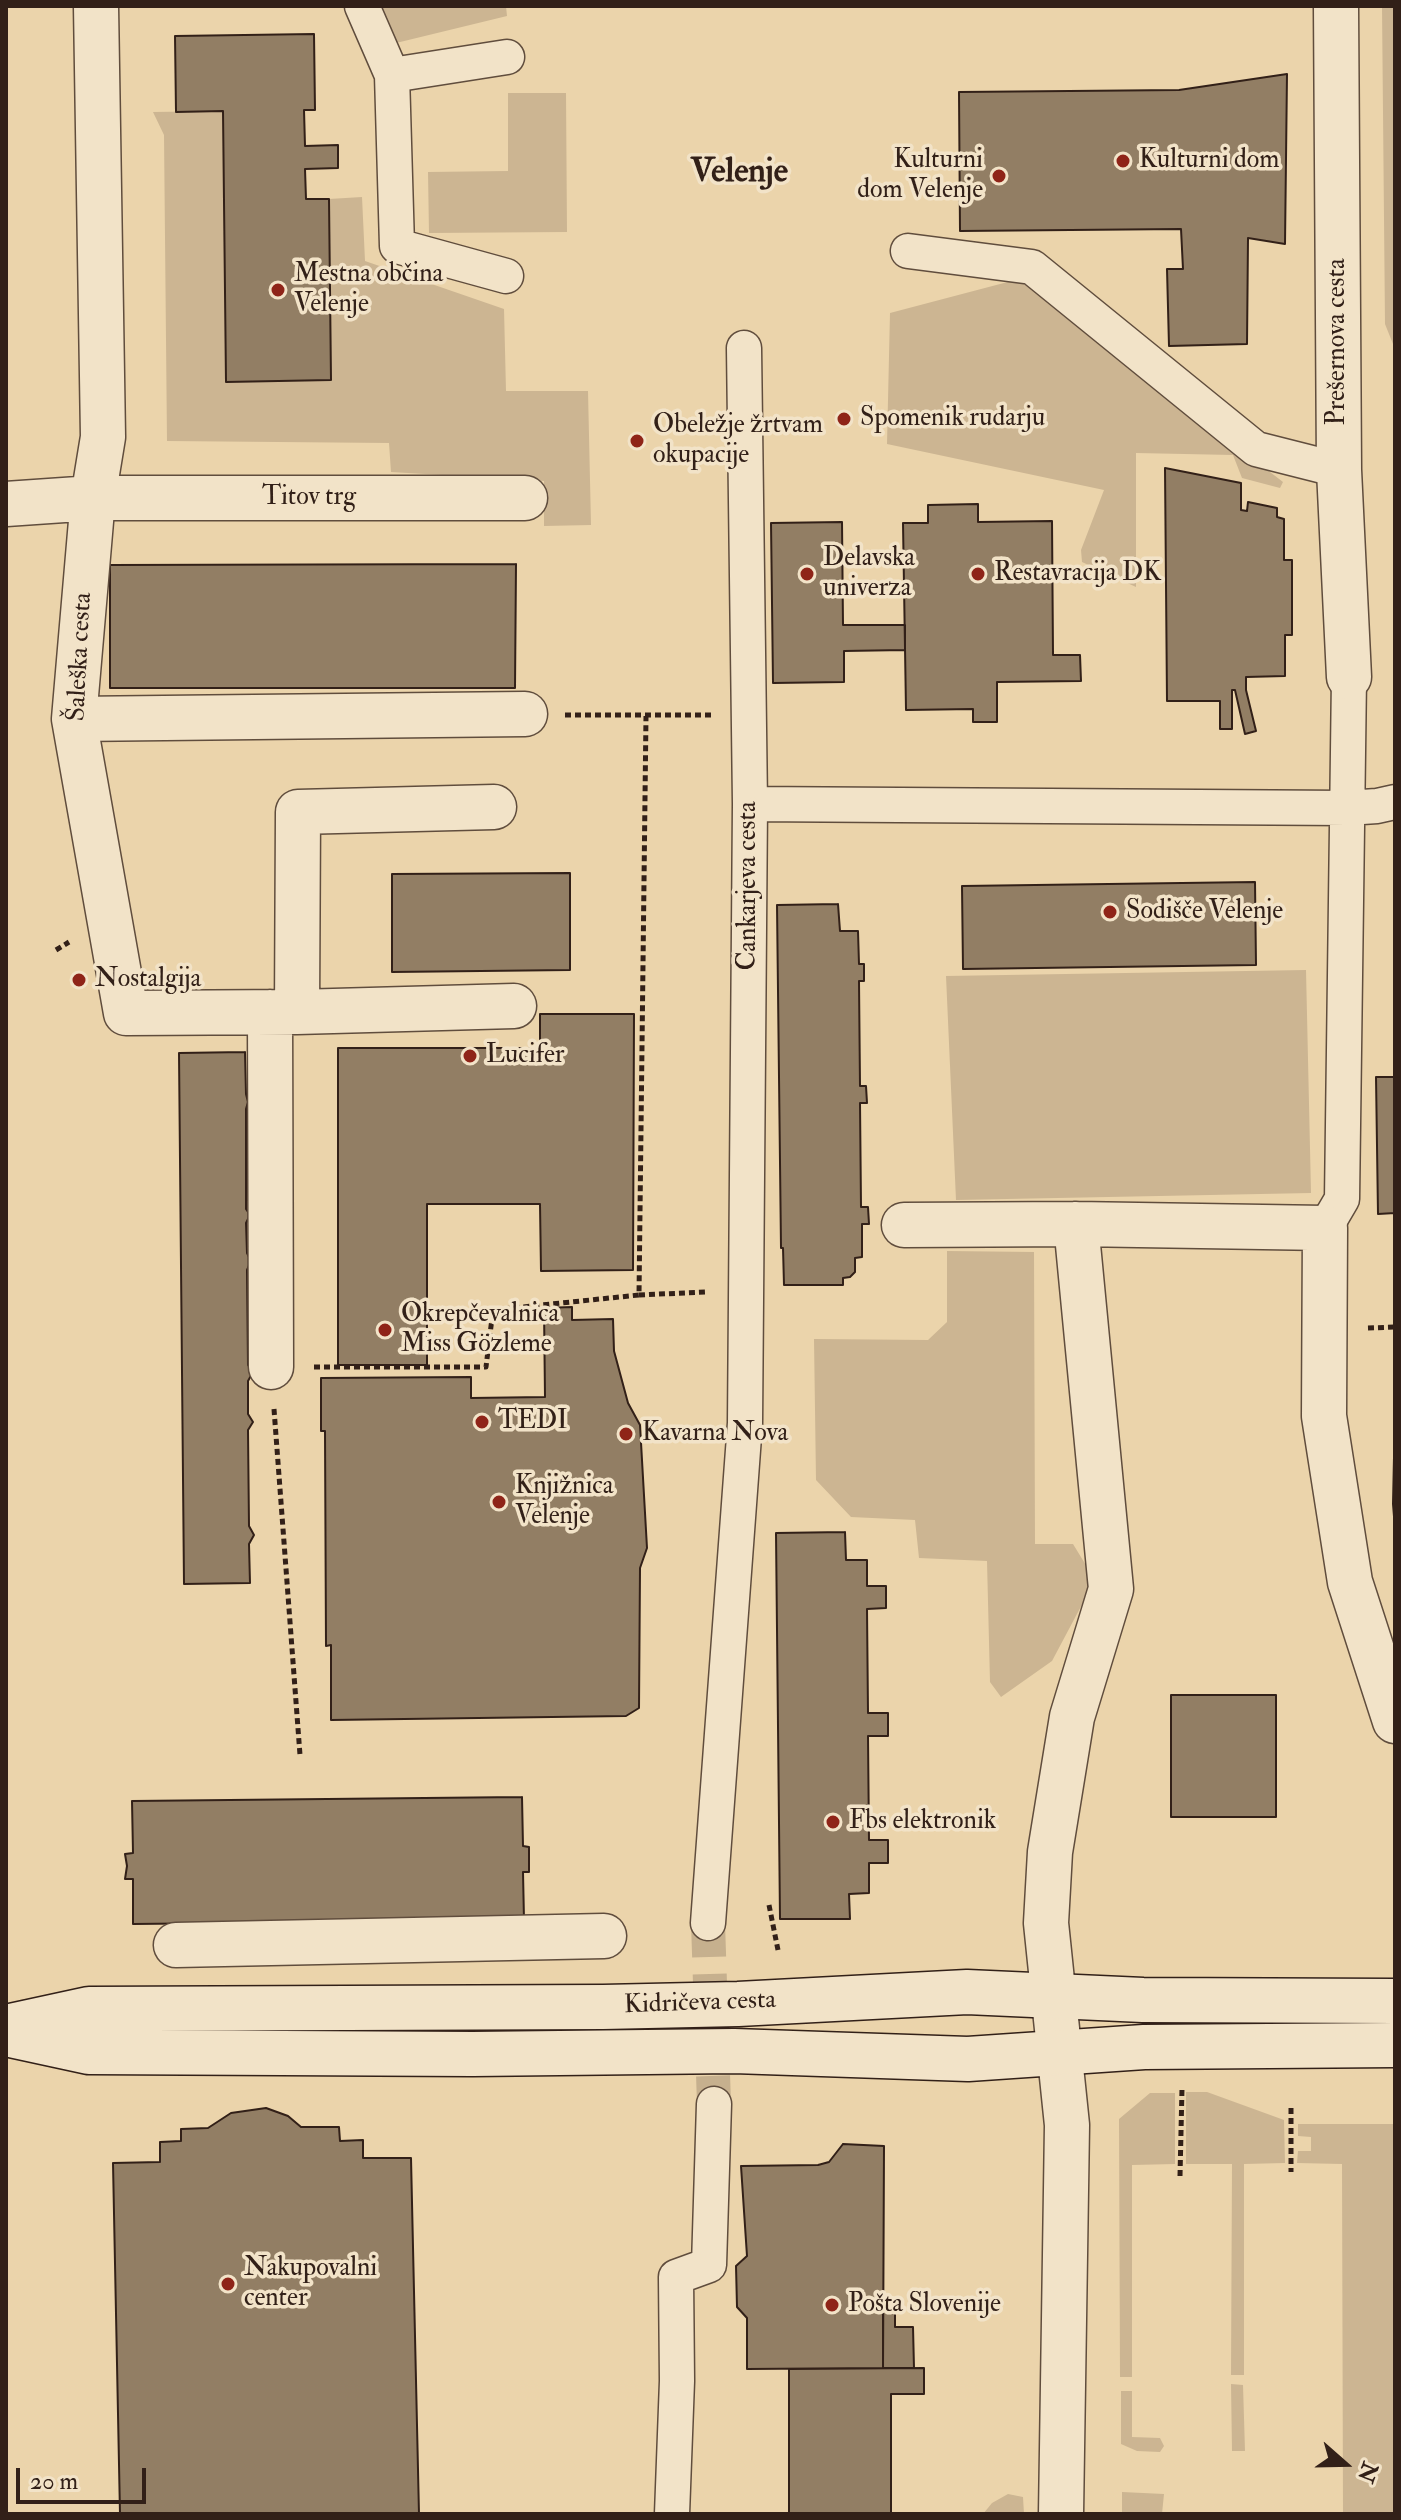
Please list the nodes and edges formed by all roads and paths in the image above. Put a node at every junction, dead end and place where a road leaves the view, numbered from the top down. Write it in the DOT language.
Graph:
graph roads {
  1 [pos="96,6"];
  2 [pos="362,6"];
  3 [pos="1336,6"];
  4 [pos="507,57"];
  5 [pos="392,75"];
  6 [pos="908,251"];
  7 [pos="506,276"];
  8 [pos="744,348"];
  9 [pos="1339,470"];
  10 [pos="93,498"];
  11 [pos="525,498"];
  12 [pos="6,504"];
  13 [pos="1349,677"];
  14 [pos="525,714"];
  15 [pos="748,714"];
  16 [pos="646,716"];
  17 [pos="74,719"];
  18 [pos="1395,802"];
  19 [pos="750,804"];
  20 [pos="494,807"];
  21 [pos="1347,808"];
  22 [pos="514,1006"];
  23 [pos="284,1012"];
  24 [pos="1076,1224"];
  25 [pos="904,1225"];
  26 [pos="1325,1228"];
  27 [pos="745,1291"];
  28 [pos="639,1295"];
  29 [pos="271,1367"];
  30 [pos="1395,1721"];
  31 [pos="300,1755"];
  32 [pos="769,1905"];
  33 [pos="708,1923"];
  34 [pos="604,1936"];
  35 [pos="176,1945"];
  36 [pos="778,1950"];
  37 [pos="1055,1996"];
  38 [pos="1395,2001"];
  39 [pos="6,2027"];
  40 [pos="6,2034"];
  41 [pos="1395,2045"];
  42 [pos="1059,2053"];
  43 [pos="1182,2079"];
  44 [pos="714,2104"];
  45 [pos="1291,2108"];
  46 [pos="1291,2172"];
  47 [pos="1180,2176"];
  48 [pos="672,2514"];
  49 [pos="1061,2514"];
  1 -- 10 [label="street, Šaleška cesta"];
  2 -- 5 [label="street"];
  3 -- 9 [label="street, Prešernova cesta"];
  4 -- 5 [label="street"];
  5 -- 7 [label="street"];
  6 -- 9 [label="street"];
  8 -- 15 [label="street, Cankarjeva cesta"];
  9 -- 13 [label="street, Prešernova cesta"];
  10 -- 11 [label="street, Titov trg"];
  10 -- 12 [label="street, Titov trg"];
  10 -- 17 [label="street, Šaleška cesta"];
  13 -- 21 [label="street"];
  14 -- 16 [label="path"];
  14 -- 17 [label="street"];
  15 -- 16 [label="path"];
  15 -- 19 [label="street, Cankarjeva cesta"];
  16 -- 28 [label="path"];
  17 -- 23 [label="street, Šaleška cesta"];
  18 -- 21 [label="street"];
  19 -- 21 [label="street"];
  19 -- 27 [label="street, Cankarjeva cesta"];
  20 -- 23 [label="street"];
  21 -- 26 [label="street"];
  22 -- 23 [label="street, Šaleška cesta"];
  23 -- 29 [label="street"];
  24 -- 25 [label="street"];
  24 -- 26 [label="street"];
  24 -- 37 [label="street"];
  26 -- 30 [label="street"];
  27 -- 28 [label="path"];
  27 -- 33 [label="street, Cankarjeva cesta"];
  28 -- 29 [label="path"];
  29 -- 31 [label="path"];
  32 -- 36 [label="path"];
  34 -- 35 [label="street"];
  37 -- 38 [label="street, Kidričeva cesta"];
  37 -- 39 [label="street, Kidričeva cesta"];
  37 -- 42 [label="street"];
  40 -- 42 [label="street, Kidričeva cesta"];
  41 -- 42 [label="street, Kidričeva cesta"];
  42 -- 49 [label="street"];
  43 -- 47 [label="path"];
  44 -- 48 [label="street"];
  45 -- 46 [label="path"];
}
